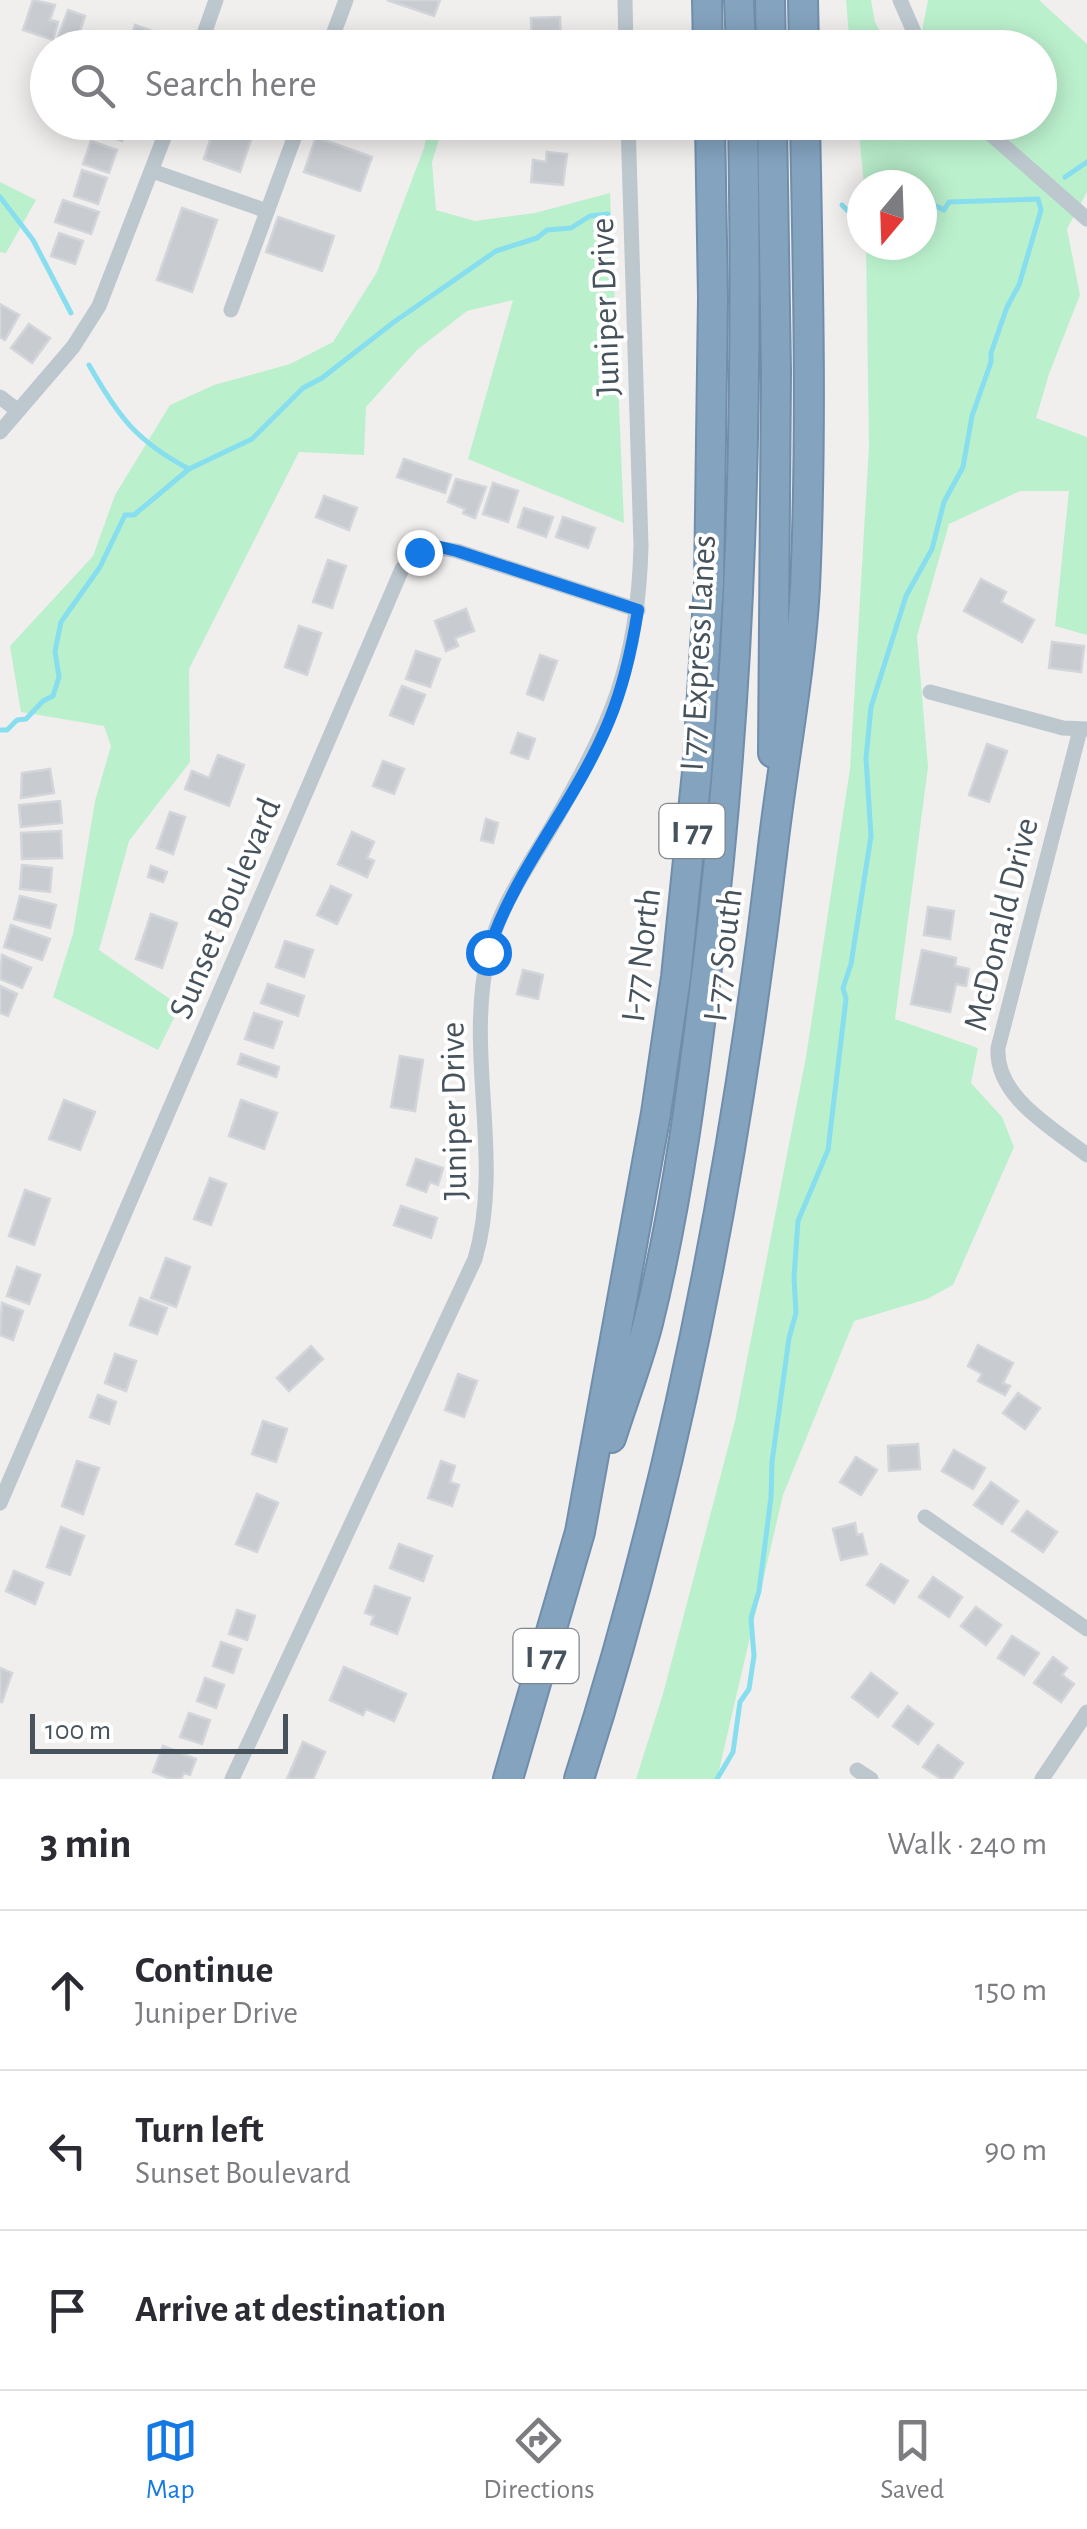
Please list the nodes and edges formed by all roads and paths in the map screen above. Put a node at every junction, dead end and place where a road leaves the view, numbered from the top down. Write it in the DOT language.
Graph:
graph roads {
  1 [pos="216,0"];
  2 [pos="346,0"];
  3 [pos="625,0"];
  4 [pos="708,0"];
  5 [pos="739,0"];
  6 [pos="770,0"];
  7 [pos="803,0"];
  8 [pos="900,0"];
  9 [pos="205,30"];
  10 [pos="335,30"];
  11 [pos="626,30"];
  12 [pos="708,30"];
  13 [pos="740,30"];
  14 [pos="771,30"];
  15 [pos="804,30"];
  16 [pos="912,30"];
  17 [pos="163,140"];
  18 [pos="293,140"];
  19 [pos="629,140"];
  20 [pos="710,140"];
  21 [pos="743,140"];
  22 [pos="772,140"];
  23 [pos="805,140"];
  24 [pos="997,140"];
  25 [pos="152,171"];
  26 [pos="267,211"];
  27 [pos="1087,219"];
  28 [pos="230,310"];
  29 [pos="0,397"];
  30 [pos="17,410"];
  31 [pos="0,432"];
  32 [pos="638,610"];
  33 [pos="930,692"];
  34 [pos="1084,730"];
  35 [pos="772,850"];
  36 [pos="1087,1155"];
  37 [pos="0,1503"];
  38 [pos="925,1518"];
  39 [pos="580,1532"];
  40 [pos="1087,1629"];
  41 [pos="1087,1712"];
  42 [pos="232,1779"];
  43 [pos="508,1779"];
  44 [pos="579,1779"];
  45 [pos="1042,1779"];
  1 -- 9 [label="street"];
  2 -- 10 [label="street"];
  3 -- 11 [label="street"];
  4 -- 12 [label="highway"];
  5 -- 13 [label="highway"];
  6 -- 14 [label="highway"];
  7 -- 15 [label="highway"];
  8 -- 16 [label="street"];
  17 -- 25 [label="street"];
  18 -- 26 [label="street"];
  19 -- 32 [label="street, Juniper Drive"];
  20 -- 39 [label="highway, I-77 North / I 77"];
  21 -- 39 [label="highway, I 77 Express Lanes / I 77"];
  22 -- 35 [label="highway, I 77 Express Lanes / I 77"];
  23 -- 35 [label="highway, I-77 South / I 77"];
  24 -- 27 [label="street"];
  25 -- 26 [label="street"];
  25 -- 30 [label="street"];
  26 -- 28 [label="street"];
  29 -- 30 [label="street"];
  30 -- 31 [label="street"];
  32 -- 37 [label="street, Sunset Boulevard"];
  32 -- 42 [label="street, Juniper Drive"];
  33 -- 34 [label="street"];
  34 -- 36 [label="street, McDonald Drive"];
  35 -- 44 [label="highway, I-77 South / I 77"];
  38 -- 40 [label="street"];
  39 -- 43 [label="highway, I-77 North / I 77"];
  41 -- 45 [label="street"];
}
